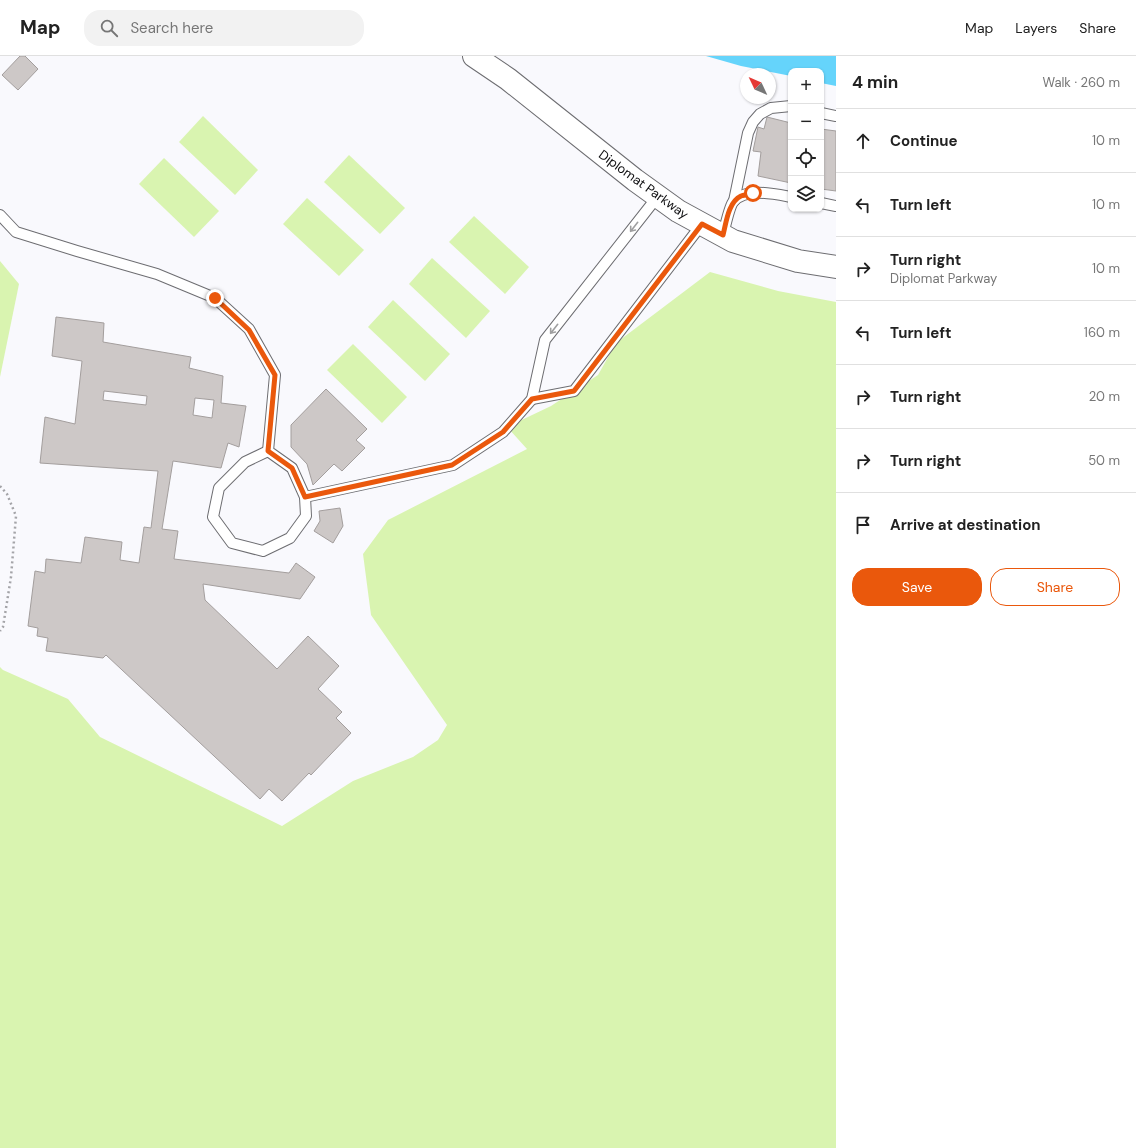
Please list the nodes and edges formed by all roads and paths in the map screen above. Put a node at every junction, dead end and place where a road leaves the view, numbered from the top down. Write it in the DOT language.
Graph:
graph roads {
  1 [pos="474,56"];
  2 [pos="788,106"];
  3 [pos="824,114"];
  4 [pos="836,116"];
  5 [pos="658,196"];
  6 [pos="788,197"];
  7 [pos="734,201"];
  8 [pos="824,204"];
  9 [pos="836,206"];
  10 [pos="0,215"];
  11 [pos="702,224"];
  12 [pos="723,235"];
  13 [pos="836,267"];
  14 [pos="532,399"];
  15 [pos="268,451"];
  16 [pos="0,486"];
  17 [pos="305,497"];
  18 [pos="0,631"];
  1 -- 5 [label="street, Diplomat Parkway"];
  2 -- 7 [label="lane"];
  3 -- 4 [label="lane"];
  5 -- 11 [label="street, Diplomat Parkway"];
  5 -- 14 [label="lane, one-way"];
  6 -- 7 [label="lane"];
  7 -- 12 [label="lane"];
  8 -- 9 [label="lane"];
  10 -- 15 [label="lane"];
  11 -- 12 [label="street, Diplomat Parkway"];
  11 -- 14 [label="lane"];
  12 -- 13 [label="street, Diplomat Parkway"];
  14 -- 17 [label="lane"];
  15 -- 17 [label="lane"];
  15 -- 17 [label="lane"];
  16 -- 18 [label="path"];
}
